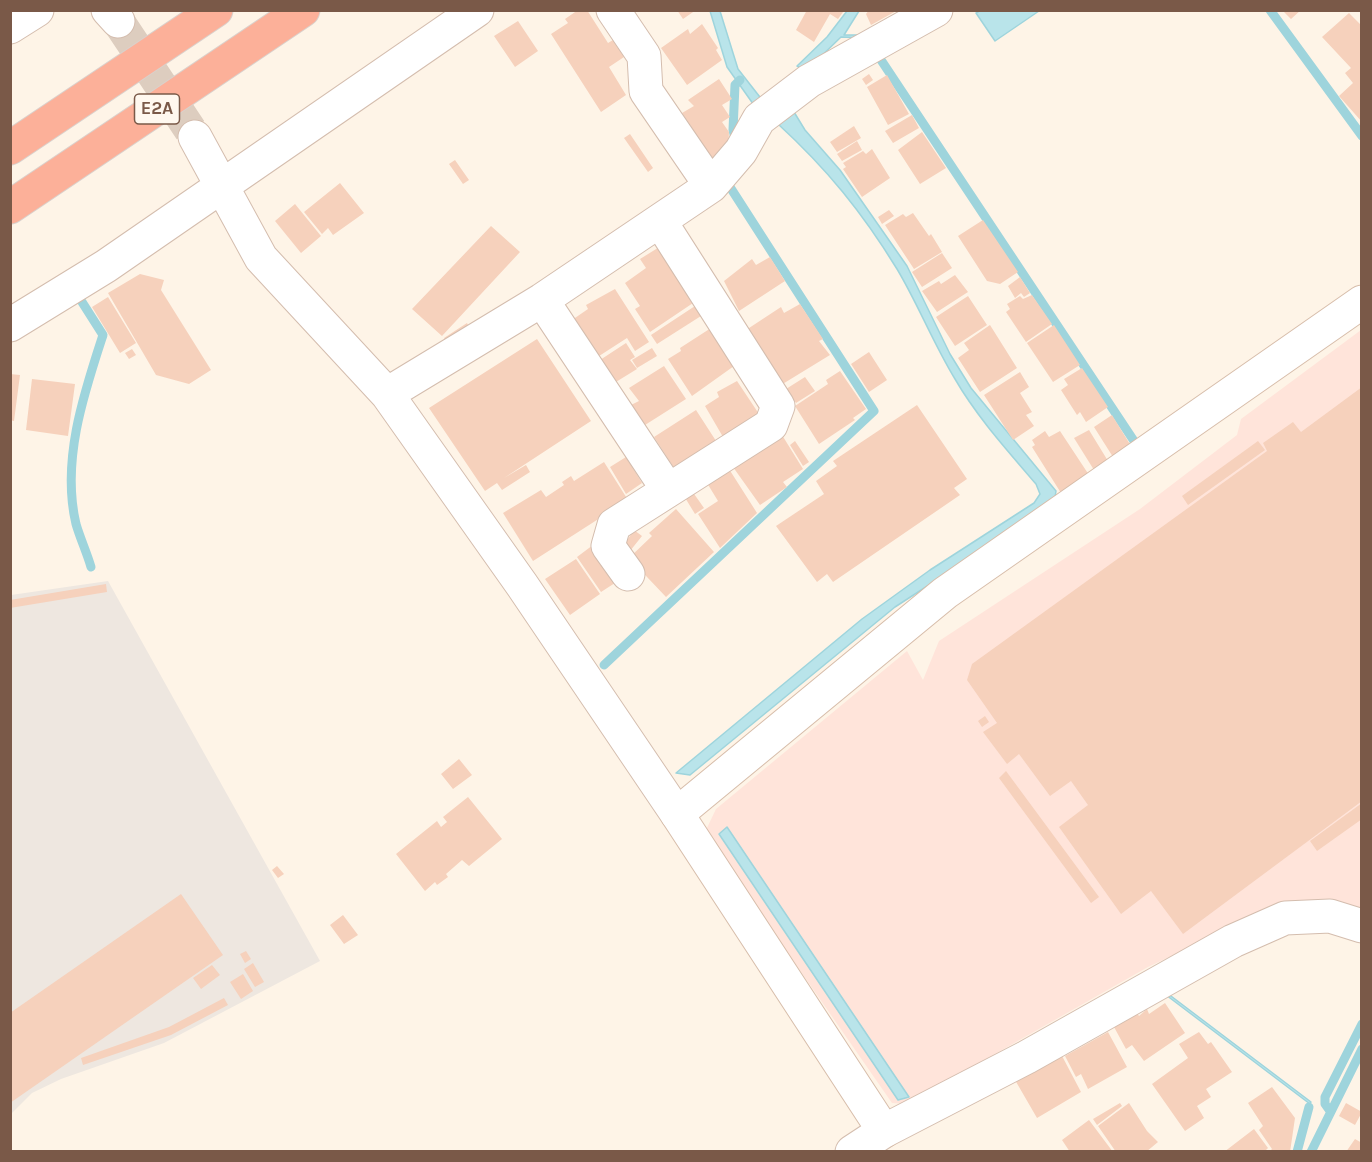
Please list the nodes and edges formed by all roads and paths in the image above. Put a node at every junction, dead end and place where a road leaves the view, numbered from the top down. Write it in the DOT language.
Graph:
graph roads {
  1 [pos="37,10"];
  2 [pos="216,10"];
  3 [pos="303,10"];
  4 [pos="477,10"];
  5 [pos="613,10"];
  6 [pos="936,10"];
  7 [pos="10,27"];
  8 [pos="195,137"];
  9 [pos="10,148"];
  10 [pos="220,186"];
  11 [pos="711,186"];
  12 [pos="10,207"];
  13 [pos="660,221"];
  14 [pos="542,300"];
  15 [pos="1362,302"];
  16 [pos="10,324"];
  17 [pos="387,394"];
  18 [pos="668,490"];
  19 [pos="628,574"];
  20 [pos="677,814"];
  21 [pos="1362,926"];
  22 [pos="884,1131"];
  23 [pos="852,1152"];
  1 -- 7 [label="street"];
  2 -- 9 [label="highway, E2A"];
  3 -- 12 [label="highway, E2A"];
  4 -- 10 [label="street"];
  5 -- 11 [label="street"];
  6 -- 11 [label="street"];
  8 -- 10 [label="street"];
  10 -- 16 [label="street"];
  10 -- 17 [label="street"];
  11 -- 13 [label="street"];
  13 -- 14 [label="street"];
  13 -- 18 [label="street"];
  14 -- 17 [label="street"];
  14 -- 18 [label="street"];
  15 -- 20 [label="street"];
  17 -- 20 [label="street"];
  18 -- 19 [label="street"];
  20 -- 22 [label="street"];
  21 -- 22 [label="street"];
  22 -- 23 [label="street"];
}
